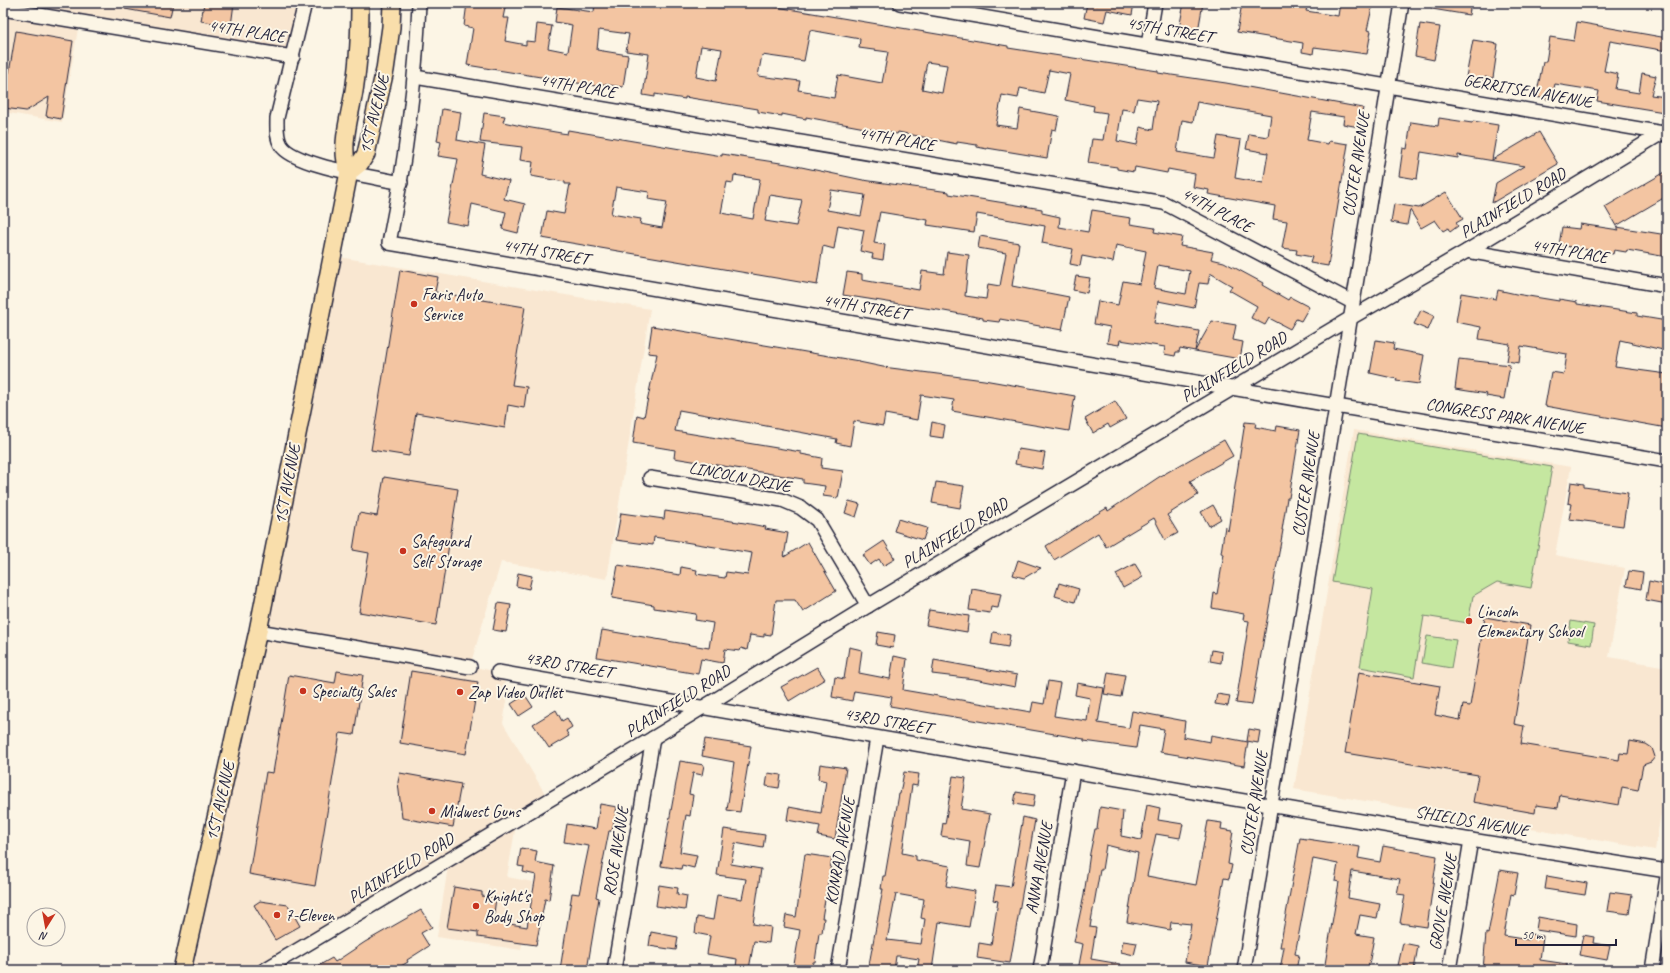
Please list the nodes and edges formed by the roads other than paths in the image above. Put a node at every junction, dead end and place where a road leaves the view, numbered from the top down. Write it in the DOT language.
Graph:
graph roads {
  1 [pos="305,3"];
  2 [pos="360,3"];
  3 [pos="392,3"];
  4 [pos="419,3"];
  5 [pos="900,3"];
  6 [pos="1155,3"];
  7 [pos="1402,3"];
  8 [pos="3,9"];
  9 [pos="1148,45"];
  10 [pos="293,57"];
  11 [pos="415,76"];
  12 [pos="1388,85"];
  13 [pos="1665,131"];
  14 [pos="349,172"];
  15 [pos="401,183"];
  16 [pos="1467,252"];
  17 [pos="1667,286"];
  18 [pos="1352,302"];
  19 [pos="1349,319"];
  20 [pos="1234,388"];
  21 [pos="1336,406"];
  22 [pos="1667,461"];
  23 [pos="650,478"];
  24 [pos="868,606"];
  25 [pos="258,631"];
  26 [pos="470,667"];
  27 [pos="498,672"];
  28 [pos="704,707"];
  29 [pos="653,738"];
  30 [pos="877,738"];
  31 [pos="1073,771"];
  32 [pos="1272,804"];
  33 [pos="1472,840"];
  34 [pos="1667,871"];
  35 [pos="1667,877"];
  36 [pos="182,970"];
  37 [pos="264,970"];
  38 [pos="614,970"];
  39 [pos="838,970"];
  40 [pos="1040,970"];
  41 [pos="1244,970"];
  42 [pos="1449,970"];
  43 [pos="1652,970"];
  1 -- 10 [label="street"];
  2 -- 14 [label="main road"];
  3 -- 14 [label="main road, 1ST AVENUE"];
  4 -- 11 [label="street"];
  5 -- 9 [label="street, 45TH STREET"];
  6 -- 9 [label="street"];
  7 -- 12 [label="street, CUSTER AVENUE"];
  8 -- 10 [label="street, 44TH PLACE"];
  9 -- 12 [label="street, 45TH STREET"];
  10 -- 14 [label="street, 44TH PLACE"];
  11 -- 15 [label="street"];
  11 -- 18 [label="street, 44TH PLACE"];
  12 -- 13 [label="street, GERRITSEN AVENUE"];
  12 -- 18 [label="street, CUSTER AVENUE"];
  13 -- 16 [label="street, PLAINFIELD ROAD"];
  14 -- 15 [label="street, 44TH PLACE"];
  14 -- 25 [label="main road, 1ST AVENUE"];
  15 -- 20 [label="street, 44TH STREET"];
  16 -- 17 [label="street, 44TH PLACE"];
  16 -- 19 [label="street, PLAINFIELD ROAD"];
  18 -- 19 [label="street, CUSTER AVENUE"];
  19 -- 20 [label="street, PLAINFIELD ROAD"];
  19 -- 21 [label="street, CUSTER AVENUE"];
  20 -- 21 [label="street, 44TH STREET"];
  20 -- 24 [label="street, PLAINFIELD ROAD"];
  21 -- 22 [label="street, CONGRESS PARK AVENUE"];
  21 -- 32 [label="street, CUSTER AVENUE"];
  23 -- 24 [label="street, LINCOLN DRIVE"];
  24 -- 28 [label="street, PLAINFIELD ROAD"];
  25 -- 26 [label="street"];
  25 -- 36 [label="main road, 1ST AVENUE"];
  27 -- 28 [label="street, 43RD STREET"];
  28 -- 29 [label="street, PLAINFIELD ROAD"];
  28 -- 30 [label="street, 43RD STREET"];
  29 -- 37 [label="street, PLAINFIELD ROAD"];
  29 -- 38 [label="street, ROSE AVENUE"];
  30 -- 31 [label="street, 43RD STREET"];
  30 -- 39 [label="street, KONRAD AVENUE"];
  31 -- 32 [label="street, 43RD STREET"];
  31 -- 40 [label="street, ANNA AVENUE"];
  32 -- 33 [label="street, SHIELDS AVENUE"];
  32 -- 41 [label="street, CUSTER AVENUE"];
  33 -- 34 [label="street, SHIELDS AVENUE"];
  33 -- 42 [label="street, GROVE AVENUE"];
  35 -- 43 [label="street"];
}
